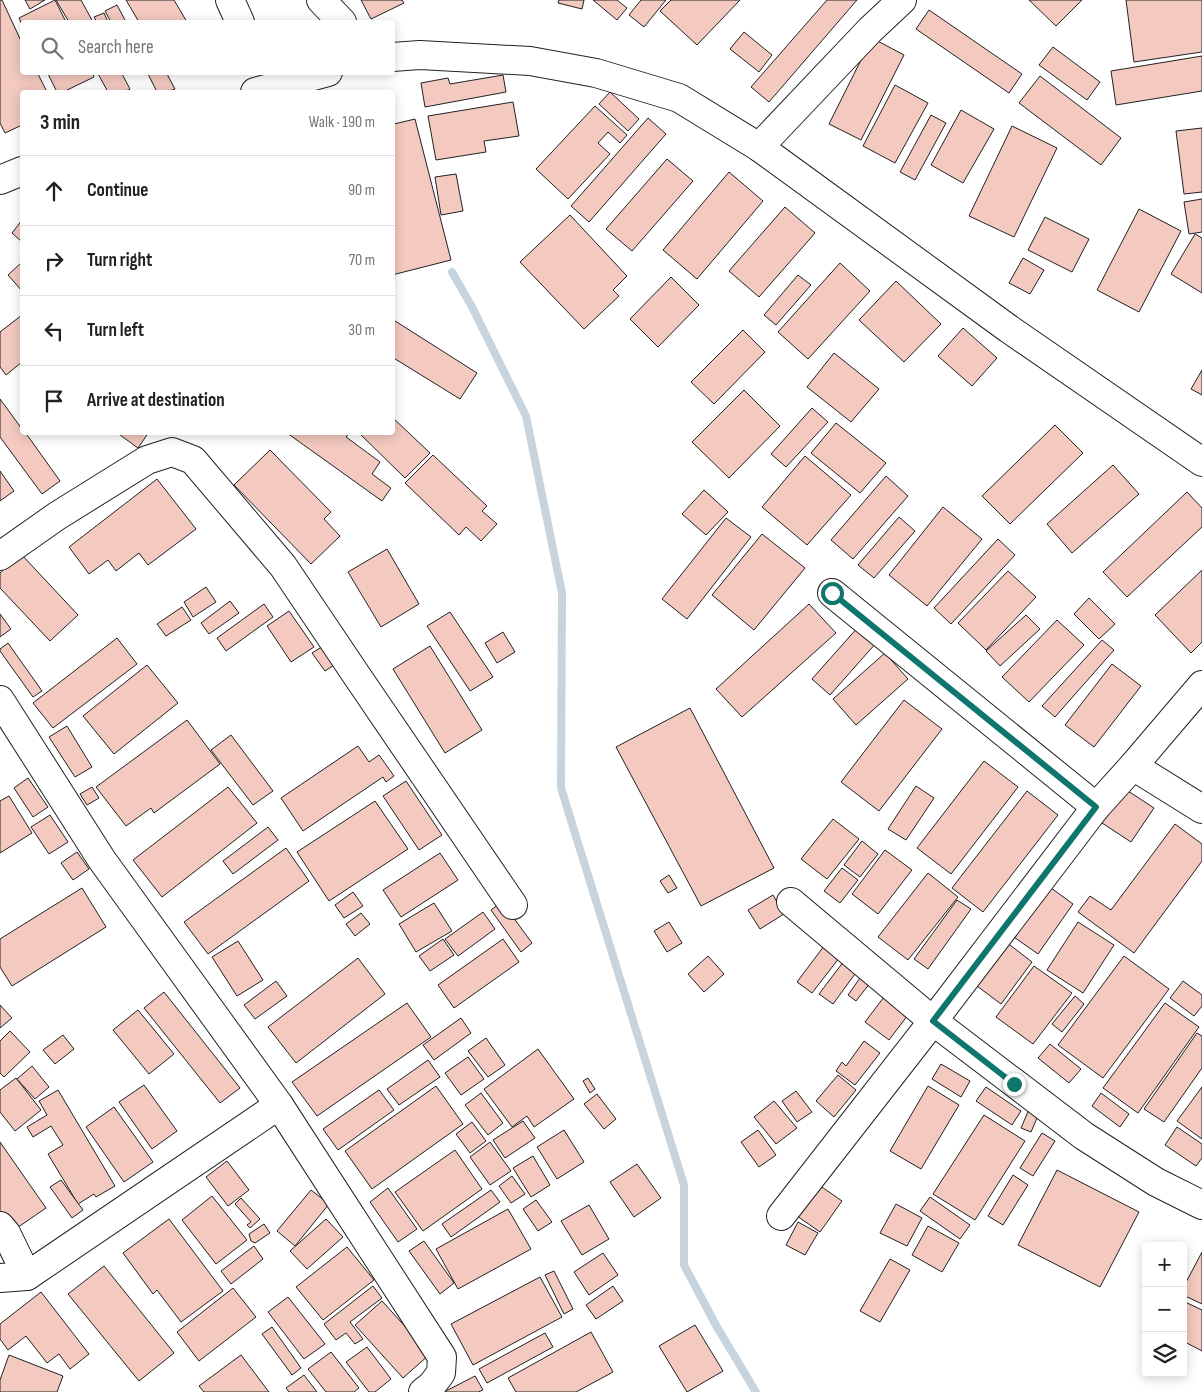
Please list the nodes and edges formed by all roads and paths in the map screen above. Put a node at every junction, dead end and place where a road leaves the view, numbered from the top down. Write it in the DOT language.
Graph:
graph roads {
  1 [pos="230,0"];
  2 [pos="321,0"];
  3 [pos="902,0"];
  4 [pos="239,20"];
  5 [pos="340,20"];
  6 [pos="395,58"];
  7 [pos="312,75"];
  8 [pos="264,84"];
  9 [pos="759,147"];
  10 [pos="20,172"];
  11 [pos="0,180"];
  12 [pos="1202,462"];
  13 [pos="0,556"];
  14 [pos="832,593"];
  15 [pos="1202,685"];
  16 [pos="0,700"];
  17 [pos="1133,766"];
  18 [pos="1096,807"];
  19 [pos="1202,809"];
  20 [pos="791,902"];
  21 [pos="514,905"];
  22 [pos="933,1021"];
  23 [pos="279,1105"];
  24 [pos="1202,1205"];
  25 [pos="780,1216"];
  26 [pos="0,1226"];
  27 [pos="27,1276"];
  28 [pos="0,1278"];
  29 [pos="424,1392"];
  1 -- 4 [label="street"];
  2 -- 5 [label="street"];
  3 -- 9 [label="street"];
  6 -- 9 [label="street"];
  7 -- 8 [label="street"];
  9 -- 12 [label="street"];
  10 -- 11 [label="street"];
  13 -- 21 [label="street"];
  14 -- 18 [label="street"];
  15 -- 17 [label="street"];
  16 -- 23 [label="street"];
  17 -- 18 [label="street"];
  17 -- 19 [label="street"];
  18 -- 22 [label="street"];
  20 -- 22 [label="street"];
  22 -- 24 [label="street"];
  22 -- 25 [label="street"];
  23 -- 27 [label="street"];
  23 -- 29 [label="street"];
  26 -- 27 [label="street"];
  27 -- 28 [label="street"];
}
